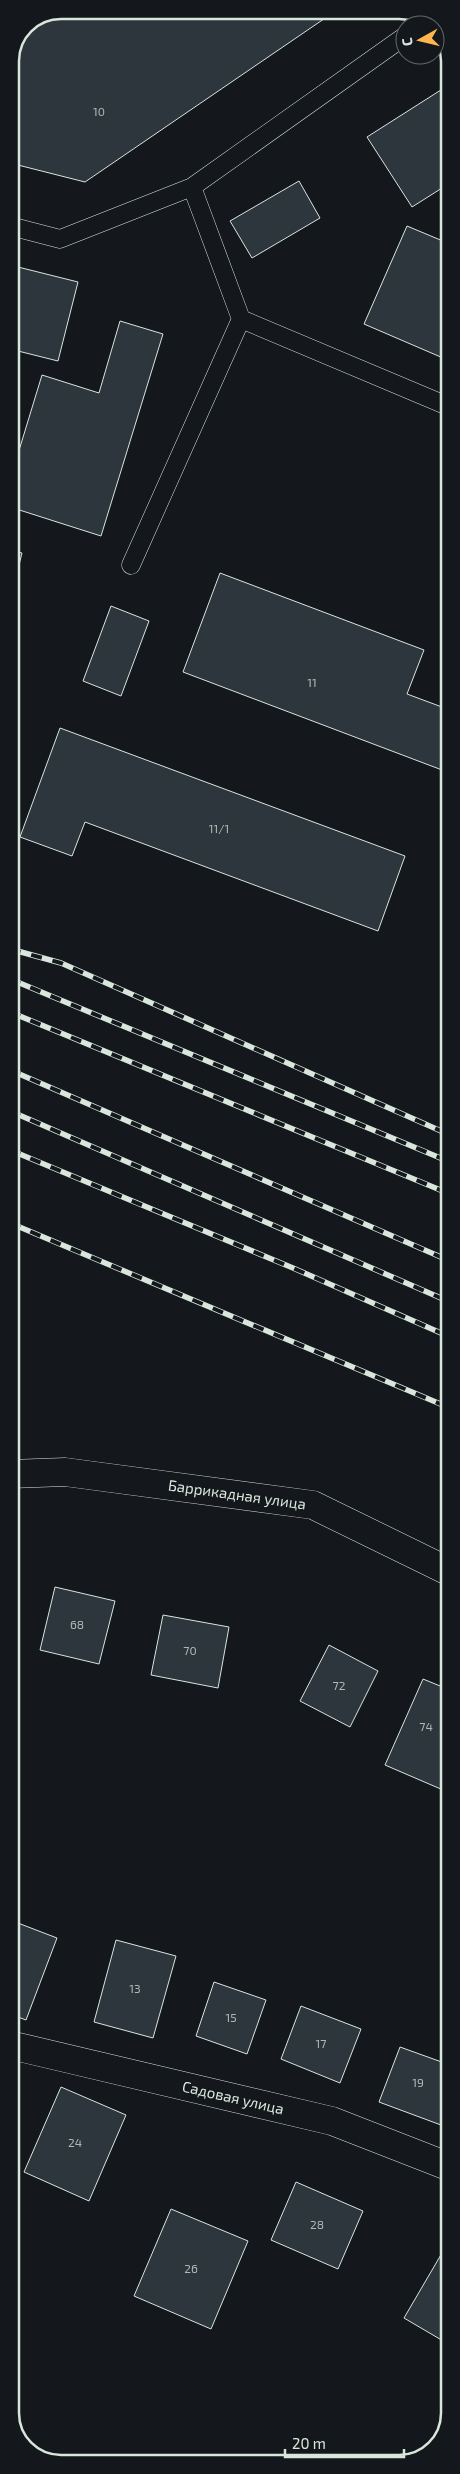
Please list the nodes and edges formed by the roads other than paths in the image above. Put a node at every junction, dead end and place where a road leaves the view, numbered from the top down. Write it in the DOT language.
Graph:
graph roads {
  1 [pos="395,43"];
  2 [pos="192,187"];
  3 [pos="19,228"];
  4 [pos="241,319"];
  5 [pos="441,403"];
  6 [pos="132,565"];
  7 [pos="19,1474"];
  8 [pos="441,1568"];
  9 [pos="19,2047"];
  10 [pos="441,2163"];
  1 -- 2 [label="lane"];
  2 -- 3 [label="lane"];
  2 -- 4 [label="lane"];
  4 -- 5 [label="lane"];
  4 -- 6 [label="lane"];
  7 -- 8 [label="street, Баррикадная улица"];
  9 -- 10 [label="street, Садовая улица"];
}
